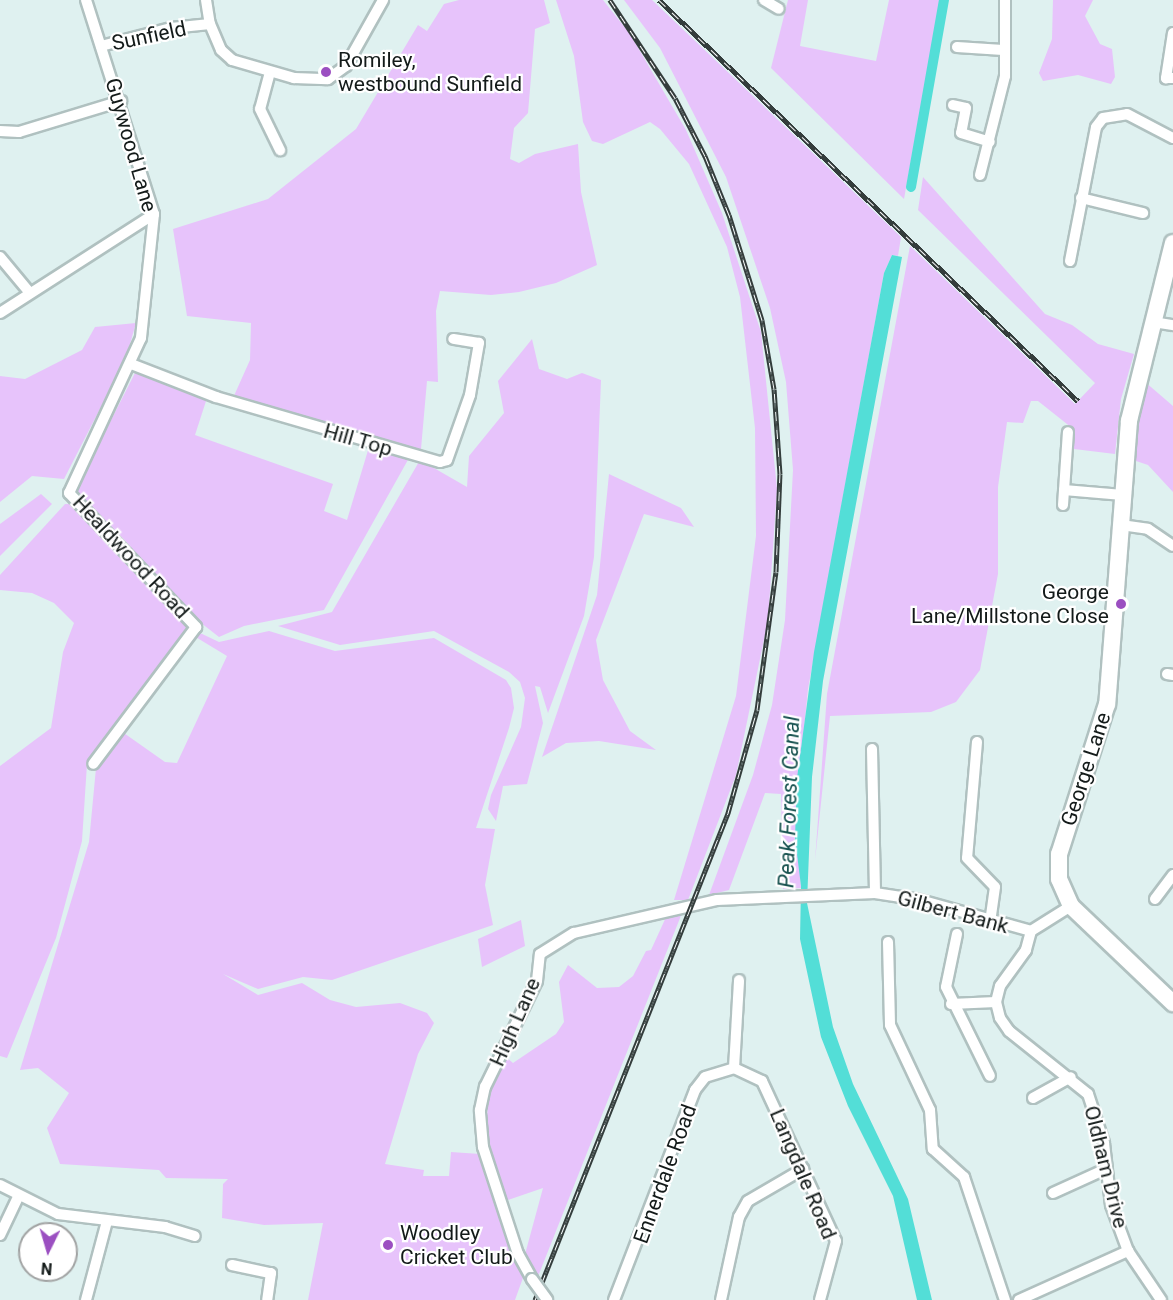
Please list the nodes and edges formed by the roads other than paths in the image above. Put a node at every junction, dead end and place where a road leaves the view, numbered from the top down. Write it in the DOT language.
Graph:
graph roads {
  1 [pos="86,0"];
  2 [pos="206,0"];
  3 [pos="383,0"];
  4 [pos="764,0"];
  5 [pos="1005,0"];
  6 [pos="778,9"];
  7 [pos="210,24"];
  8 [pos="1173,33"];
  9 [pos="101,46"];
  10 [pos="957,46"];
  11 [pos="1003,50"];
  12 [pos="270,72"];
  13 [pos="1173,78"];
  14 [pos="121,101"];
  15 [pos="953,105"];
  16 [pos="0,131"];
  17 [pos="1173,138"];
  18 [pos="990,142"];
  19 [pos="280,150"];
  20 [pos="980,175"];
  21 [pos="1081,198"];
  22 [pos="1143,213"];
  23 [pos="154,214"];
  24 [pos="1173,243"];
  25 [pos="0,257"];
  26 [pos="1070,261"];
  27 [pos="30,293"];
  28 [pos="0,313"];
  29 [pos="1153,322"];
  30 [pos="1173,325"];
  31 [pos="453,339"];
  32 [pos="131,364"];
  33 [pos="1068,432"];
  34 [pos="1064,490"];
  35 [pos="1123,495"];
  36 [pos="1063,506"];
  37 [pos="1121,525"];
  38 [pos="1173,546"];
  39 [pos="977,742"];
  40 [pos="872,749"];
  41 [pos="93,764"];
  42 [pos="1173,875"];
  43 [pos="875,893"];
  44 [pos="792,895"];
  45 [pos="1155,899"];
  46 [pos="1071,906"];
  47 [pos="990,923"];
  48 [pos="1031,931"];
  49 [pos="957,934"];
  50 [pos="888,942"];
  51 [pos="739,980"];
  52 [pos="996,1002"];
  53 [pos="1173,1003"];
  54 [pos="951,1004"];
  55 [pos="734,1068"];
  56 [pos="990,1076"];
  57 [pos="1071,1077"];
  58 [pos="1033,1098"];
  59 [pos="803,1169"];
  60 [pos="1106,1169"];
  61 [pos="0,1185"];
  62 [pos="1053,1193"];
  63 [pos="20,1195"];
  64 [pos="107,1221"];
  65 [pos="0,1235"];
  66 [pos="195,1236"];
  67 [pos="1128,1251"];
  68 [pos="232,1266"];
  69 [pos="86,1300"];
  70 [pos="267,1300"];
  71 [pos="547,1300"];
  72 [pos="614,1300"];
  73 [pos="720,1300"];
  74 [pos="820,1300"];
  75 [pos="1005,1300"];
  76 [pos="1019,1300"];
  77 [pos="1161,1300"];
  1 -- 9 [label="street, Guywood Lane"];
  2 -- 7 [label="street"];
  3 -- 12 [label="street, Sunfield"];
  4 -- 6 [label="street"];
  5 -- 11 [label="street"];
  7 -- 9 [label="street, Sunfield"];
  7 -- 12 [label="street, Sunfield"];
  8 -- 13 [label="street"];
  9 -- 14 [label="street, Guywood Lane"];
  10 -- 11 [label="street"];
  11 -- 18 [label="street"];
  12 -- 19 [label="street"];
  14 -- 16 [label="street"];
  14 -- 23 [label="street, Guywood Lane"];
  15 -- 18 [label="street"];
  17 -- 21 [label="street"];
  18 -- 20 [label="street"];
  21 -- 22 [label="street"];
  21 -- 26 [label="street"];
  23 -- 27 [label="street"];
  23 -- 32 [label="street, Guywood Lane"];
  24 -- 29 [label="main road, George Lane"];
  25 -- 27 [label="street"];
  27 -- 28 [label="street"];
  29 -- 30 [label="street"];
  29 -- 35 [label="main road, George Lane"];
  31 -- 32 [label="street, Hill Top"];
  32 -- 41 [label="street, Healdwood Road"];
  33 -- 34 [label="street"];
  34 -- 35 [label="street"];
  34 -- 36 [label="street"];
  35 -- 37 [label="main road, George Lane"];
  37 -- 38 [label="street"];
  37 -- 46 [label="main road, George Lane"];
  39 -- 47 [label="street"];
  40 -- 43 [label="street"];
  42 -- 45 [label="street"];
  43 -- 44 [label="street, Gilbert Bank"];
  43 -- 47 [label="street, Gilbert Bank"];
  44 -- 71 [label="street, High Lane, bridge"];
  46 -- 48 [label="street, Gilbert Bank"];
  46 -- 53 [label="main road, George Lane"];
  47 -- 48 [label="street, Gilbert Bank"];
  48 -- 52 [label="street"];
  49 -- 54 [label="street"];
  50 -- 75 [label="street"];
  51 -- 55 [label="street"];
  52 -- 54 [label="street"];
  52 -- 57 [label="street, Oldham Drive"];
  54 -- 56 [label="street"];
  55 -- 59 [label="street, Langdale Road"];
  55 -- 72 [label="street, Ennerdale Road"];
  57 -- 58 [label="street"];
  57 -- 60 [label="street, Oldham Drive"];
  59 -- 73 [label="street"];
  59 -- 74 [label="street, Langdale Road"];
  60 -- 62 [label="street"];
  60 -- 67 [label="street, Oldham Drive"];
  61 -- 63 [label="street"];
  63 -- 64 [label="street"];
  63 -- 65 [label="street"];
  64 -- 66 [label="street"];
  64 -- 69 [label="street"];
  67 -- 76 [label="street"];
  67 -- 77 [label="street, Oldham Drive"];
  68 -- 70 [label="street"];
}
